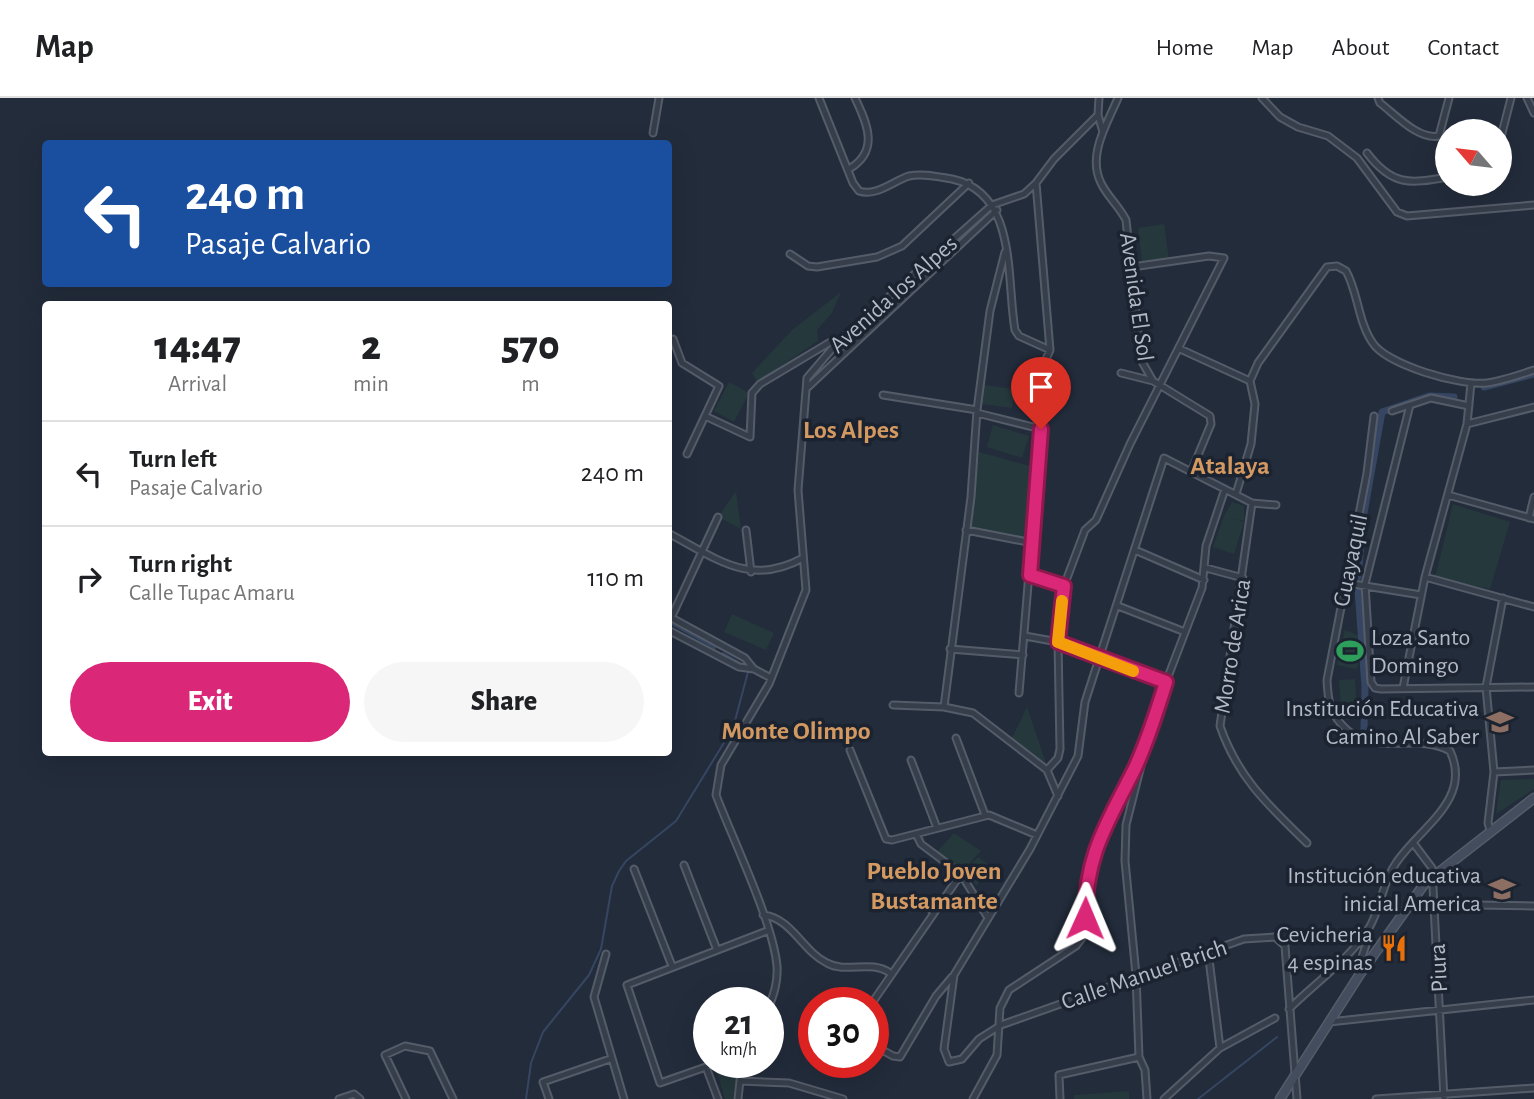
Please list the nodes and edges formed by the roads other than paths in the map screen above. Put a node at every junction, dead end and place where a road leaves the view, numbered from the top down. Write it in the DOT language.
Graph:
graph roads {
  1 [pos="659,98"];
  2 [pos="819,98"];
  3 [pos="855,98"];
  4 [pos="1099,98"];
  5 [pos="1118,98"];
  6 [pos="1262,98"];
  7 [pos="1378,98"];
  8 [pos="1449,98"];
  9 [pos="1511,98"];
  10 [pos="1527,98"];
  11 [pos="1534,113"];
  12 [pos="1098,116"];
  13 [pos="1506,119"];
  14 [pos="653,132"];
  15 [pos="1103,132"];
  16 [pos="1367,153"];
  17 [pos="849,169"];
  18 [pos="1435,179"];
  19 [pos="969,183"];
  20 [pos="1036,184"];
  21 [pos="1534,205"];
  22 [pos="994,207"];
  23 [pos="1005,253"];
  24 [pos="790,254"];
  25 [pos="1132,267"];
  26 [pos="673,339"];
  27 [pos="837,342"];
  28 [pos="1180,349"];
  29 [pos="1050,350"];
  30 [pos="1534,370"];
  31 [pos="1121,373"];
  32 [pos="1153,381"];
  33 [pos="1250,381"];
  34 [pos="1471,383"];
  35 [pos="1160,386"];
  36 [pos="805,390"];
  37 [pos="883,395"];
  38 [pos="1410,405"];
  39 [pos="1469,406"];
  40 [pos="1534,407"];
  41 [pos="977,411"];
  42 [pos="1392,411"];
  43 [pos="705,416"];
  44 [pos="1374,416"];
  45 [pos="1467,424"];
  46 [pos="1041,429"];
  47 [pos="687,454"];
  48 [pos="1191,472"];
  49 [pos="1225,489"];
  50 [pos="1236,494"];
  51 [pos="1448,495"];
  52 [pos="1534,497"];
  53 [pos="1251,503"];
  54 [pos="1276,505"];
  55 [pos="718,517"];
  56 [pos="1532,518"];
  57 [pos="746,530"];
  58 [pos="966,530"];
  59 [pos="672,535"];
  60 [pos="1033,543"];
  61 [pos="1135,550"];
  62 [pos="702,551"];
  63 [pos="803,558"];
  64 [pos="1206,568"];
  65 [pos="751,572"];
  66 [pos="1030,575"];
  67 [pos="1425,577"];
  68 [pos="1242,578"];
  69 [pos="1204,580"];
  70 [pos="1347,583"];
  71 [pos="1365,584"];
  72 [pos="1064,586"];
  73 [pos="1421,595"];
  74 [pos="1503,598"];
  75 [pos="1118,606"];
  76 [pos="1534,607"];
  77 [pos="672,613"];
  78 [pos="672,618"];
  79 [pos="672,632"];
  80 [pos="1185,632"];
  81 [pos="1025,636"];
  82 [pos="1058,642"];
  83 [pos="950,649"];
  84 [pos="1023,656"];
  85 [pos="1099,660"];
  86 [pos="752,669"];
  87 [pos="771,678"];
  88 [pos="1166,682"];
  89 [pos="1486,687"];
  90 [pos="1534,687"];
  91 [pos="1403,688"];
  92 [pos="1019,693"];
  93 [pos="893,705"];
  94 [pos="944,707"];
  95 [pos="1153,725"];
  96 [pos="956,738"];
  97 [pos="850,750"];
  98 [pos="911,761"];
  99 [pos="1046,770"];
  100 [pos="1534,770"];
  101 [pos="1494,772"];
  102 [pos="1058,796"];
  103 [pos="1534,798"];
  104 [pos="985,815"];
  105 [pos="937,828"];
  106 [pos="1490,830"];
  107 [pos="916,834"];
  108 [pos="1037,835"];
  109 [pos="1307,843"];
  110 [pos="1414,844"];
  111 [pos="684,865"];
  112 [pos="634,869"];
  113 [pos="961,874"];
  114 [pos="1432,876"];
  115 [pos="913,896"];
  116 [pos="1410,904"];
  117 [pos="1435,905"];
  118 [pos="1534,906"];
  119 [pos="934,912"];
  120 [pos="762,915"];
  121 [pos="988,918"];
  122 [pos="767,931"];
  123 [pos="1363,935"];
  124 [pos="717,950"];
  125 [pos="1208,951"];
  126 [pos="606,954"];
  127 [pos="672,966"];
  128 [pos="890,973"];
  129 [pos="1360,974"];
  130 [pos="954,975"];
  131 [pos="1136,975"];
  132 [pos="775,987"];
  133 [pos="882,987"];
  134 [pos="1534,1000"];
  135 [pos="1289,1009"];
  136 [pos="1439,1010"];
  137 [pos="1275,1018"];
  138 [pos="1329,1022"];
  139 [pos="1001,1024"];
  140 [pos="1220,1048"];
  141 [pos="889,1054"];
  142 [pos="1139,1056"];
  143 [pos="610,1059"];
  144 [pos="693,1072"];
  145 [pos="1295,1074"];
  146 [pos="710,1078"];
  147 [pos="740,1078"];
  148 [pos="740,1081"];
  149 [pos="1534,1088"];
  150 [pos="1444,1096"];
  151 [pos="358,1097"];
  152 [pos="1150,1098"];
  153 [pos="339,1099"];
  154 [pos="406,1099"];
  155 [pos="453,1099"];
  156 [pos="549,1099"];
  157 [pos="624,1099"];
  158 [pos="718,1099"];
  159 [pos="738,1099"];
  160 [pos="843,1099"];
  161 [pos="973,1099"];
  162 [pos="1060,1099"];
  163 [pos="1164,1099"];
  164 [pos="1280,1099"];
  165 [pos="1297,1099"];
  166 [pos="1376,1099"];
  1 -- 14 [label="street"];
  2 -- 17 [label="street"];
  3 -- 17 [label="street"];
  4 -- 12 [label="street"];
  5 -- 15 [label="street, Avenida El Sol"];
  6 -- 21 [label="street"];
  7 -- 8 [label="street"];
  9 -- 13 [label="street"];
  10 -- 11 [label="street"];
  12 -- 15 [label="street"];
  12 -- 20 [label="street"];
  15 -- 25 [label="street, Avenida El Sol"];
  16 -- 18 [label="street"];
  17 -- 19 [label="street"];
  19 -- 22 [label="street"];
  19 -- 24 [label="street"];
  20 -- 22 [label="street"];
  20 -- 29 [label="street"];
  22 -- 23 [label="street"];
  22 -- 27 [label="street, Avenida los Alpes"];
  22 -- 36 [label="street, Avenida los Alpes"];
  23 -- 29 [label="street"];
  23 -- 41 [label="street"];
  25 -- 28 [label="street"];
  25 -- 32 [label="street, Avenida El Sol"];
  26 -- 43 [label="street"];
  27 -- 36 [label="street, Avenida los Alpes"];
  27 -- 43 [label="street"];
  28 -- 33 [label="street"];
  28 -- 35 [label="street"];
  29 -- 46 [label="street"];
  30 -- 34 [label="street"];
  31 -- 32 [label="street"];
  32 -- 35 [label="street"];
  33 -- 34 [label="street"];
  33 -- 50 [label="street"];
  34 -- 39 [label="street"];
  35 -- 48 [label="street"];
  35 -- 72 [label="street"];
  36 -- 63 [label="street, Avenida los Alpes"];
  37 -- 41 [label="street"];
  38 -- 39 [label="street"];
  38 -- 42 [label="street"];
  38 -- 71 [label="street"];
  39 -- 45 [label="street"];
  40 -- 45 [label="street"];
  41 -- 46 [label="street"];
  41 -- 58 [label="street"];
  43 -- 47 [label="street"];
  44 -- 70 [label="street, Guayaquil"];
  45 -- 51 [label="street"];
  46 -- 60 [label="street"];
  48 -- 49 [label="street"];
  48 -- 61 [label="street"];
  49 -- 50 [label="street"];
  49 -- 64 [label="street"];
  50 -- 53 [label="street"];
  51 -- 56 [label="street"];
  51 -- 67 [label="street"];
  52 -- 56 [label="street"];
  53 -- 54 [label="street"];
  53 -- 68 [label="street, Morro de Arica"];
  55 -- 62 [label="street"];
  57 -- 65 [label="street"];
  58 -- 60 [label="street"];
  58 -- 83 [label="street"];
  59 -- 62 [label="street"];
  60 -- 66 [label="street"];
  61 -- 69 [label="street"];
  61 -- 75 [label="street"];
  62 -- 65 [label="street"];
  62 -- 77 [label="street"];
  63 -- 65 [label="street"];
  63 -- 87 [label="street, Avenida los Alpes"];
  64 -- 68 [label="street"];
  64 -- 69 [label="street"];
  66 -- 72 [label="street"];
  66 -- 81 [label="street"];
  67 -- 73 [label="street"];
  67 -- 74 [label="street"];
  68 -- 109 [label="street, Morro de Arica"];
  69 -- 80 [label="street"];
  70 -- 71 [label="street"];
  70 -- 110 [label="street, Guayaquil"];
  71 -- 73 [label="street"];
  71 -- 91 [label="street"];
  72 -- 82 [label="street"];
  73 -- 91 [label="street"];
  74 -- 76 [label="street"];
  74 -- 89 [label="street"];
  75 -- 80 [label="street"];
  75 -- 85 [label="street"];
  78 -- 86 [label="street"];
  79 -- 86 [label="street"];
  80 -- 88 [label="street"];
  81 -- 82 [label="street"];
  81 -- 84 [label="street"];
  82 -- 85 [label="street"];
  82 -- 99 [label="street"];
  83 -- 84 [label="street"];
  83 -- 94 [label="street"];
  84 -- 92 [label="street"];
  85 -- 88 [label="street"];
  85 -- 102 [label="street"];
  86 -- 87 [label="street"];
  87 -- 120 [label="street, Avenida los Alpes"];
  88 -- 95 [label="street"];
  89 -- 90 [label="street"];
  89 -- 91 [label="street"];
  89 -- 101 [label="street"];
  93 -- 94 [label="street"];
  94 -- 99 [label="street"];
  95 -- 131 [label="street"];
  95 -- 139 [label="street"];
  96 -- 104 [label="street"];
  97 -- 107 [label="street"];
  98 -- 105 [label="street"];
  99 -- 102 [label="street"];
  100 -- 101 [label="street"];
  101 -- 106 [label="street"];
  102 -- 108 [label="street"];
  103 -- 106 [label="street"];
  104 -- 105 [label="street"];
  104 -- 108 [label="street"];
  105 -- 107 [label="street"];
  106 -- 114 [label="street"];
  107 -- 113 [label="street"];
  108 -- 121 [label="street"];
  110 -- 114 [label="street, Piura"];
  110 -- 123 [label="street, Guayaquil"];
  111 -- 124 [label="street"];
  112 -- 127 [label="street"];
  113 -- 119 [label="street"];
  113 -- 121 [label="street"];
  114 -- 116 [label="street"];
  114 -- 117 [label="street, Piura"];
  115 -- 119 [label="street"];
  116 -- 117 [label="street"];
  116 -- 129 [label="street"];
  117 -- 118 [label="street"];
  117 -- 136 [label="street, Piura"];
  119 -- 128 [label="street"];
  120 -- 122 [label="street, Avenida los Alpes"];
  120 -- 128 [label="street"];
  121 -- 130 [label="street"];
  122 -- 124 [label="street"];
  122 -- 132 [label="street, Avenida los Alpes"];
  123 -- 129 [label="street"];
  123 -- 135 [label="street, Guayaquil"];
  124 -- 127 [label="street"];
  125 -- 131 [label="street, Calle Manuel Brich"];
  125 -- 135 [label="street, Calle Manuel Brich"];
  125 -- 140 [label="street"];
  126 -- 143 [label="street"];
  127 -- 144 [label="street"];
  128 -- 133 [label="street"];
  129 -- 138 [label="street"];
  130 -- 139 [label="street"];
  130 -- 141 [label="street"];
  131 -- 139 [label="street, Calle Manuel Brich"];
  131 -- 142 [label="street"];
  134 -- 136 [label="street"];
  135 -- 145 [label="street"];
  136 -- 138 [label="street"];
  136 -- 150 [label="street, Piura"];
  137 -- 140 [label="street"];
  138 -- 145 [label="street"];
  139 -- 161 [label="street"];
  140 -- 163 [label="street"];
  142 -- 152 [label="street"];
  142 -- 162 [label="street"];
  143 -- 156 [label="street"];
  143 -- 157 [label="street"];
  145 -- 164 [label="street"];
  145 -- 165 [label="street"];
  146 -- 158 [label="street"];
  147 -- 148 [label="street"];
  148 -- 159 [label="street"];
  148 -- 160 [label="street"];
  149 -- 150 [label="street"];
  150 -- 166 [label="street"];
  151 -- 153 [label="street"];
  154 -- 155 [label="street"];
}
